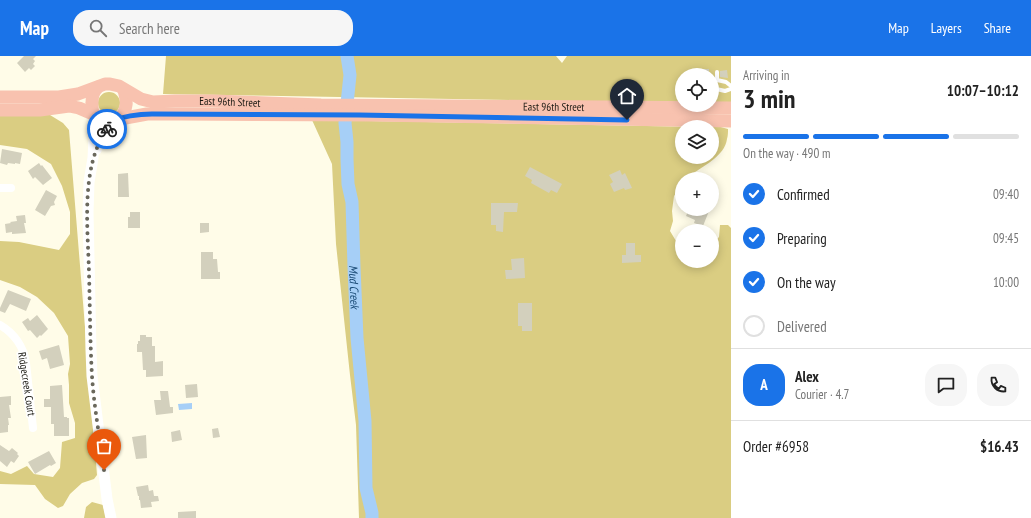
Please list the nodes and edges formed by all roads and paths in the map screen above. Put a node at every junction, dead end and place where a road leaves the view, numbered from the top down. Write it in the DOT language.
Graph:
graph roads {
  1 [pos="719,80"];
  2 [pos="98,87"];
  3 [pos="731,87"];
  4 [pos="124,90"];
  5 [pos="719,90"];
  6 [pos="0,97"];
  7 [pos="675,106"];
  8 [pos="719,107"];
  9 [pos="731,108"];
  10 [pos="0,110"];
  11 [pos="321,110"];
  12 [pos="372,110"];
  13 [pos="94,115"];
  14 [pos="115,121"];
  15 [pos="731,121"];
  16 [pos="93,158"];
  17 [pos="0,188"];
  18 [pos="11,188"];
  19 [pos="0,325"];
  20 [pos="33,428"];
  21 [pos="111,518"];
  1 -- 3 [label="lane"];
  2 -- 4 [label="main road, East 96th Street"];
  2 -- 6 [label="main road, East 96th Street"];
  2 -- 13 [label="main road"];
  3 -- 5 [label="lane"];
  4 -- 11 [label="main road, East 96th Street"];
  4 -- 14 [label="main road"];
  7 -- 12 [label="main road, East 96th Street"];
  8 -- 9 [label="main road, East 96th Street"];
  10 -- 13 [label="main road"];
  11 -- 12 [label="main road, East 96th Street"];
  11 -- 14 [label="main road, East 96th Street"];
  12 -- 15 [label="main road, East 96th Street"];
  13 -- 14 [label="main road"];
  13 -- 16 [label="street"];
  14 -- 16 [label="street"];
  16 -- 21 [label="street"];
  17 -- 18 [label="street"];
  19 -- 20 [label="street, Ridgecreek Court"];
}
